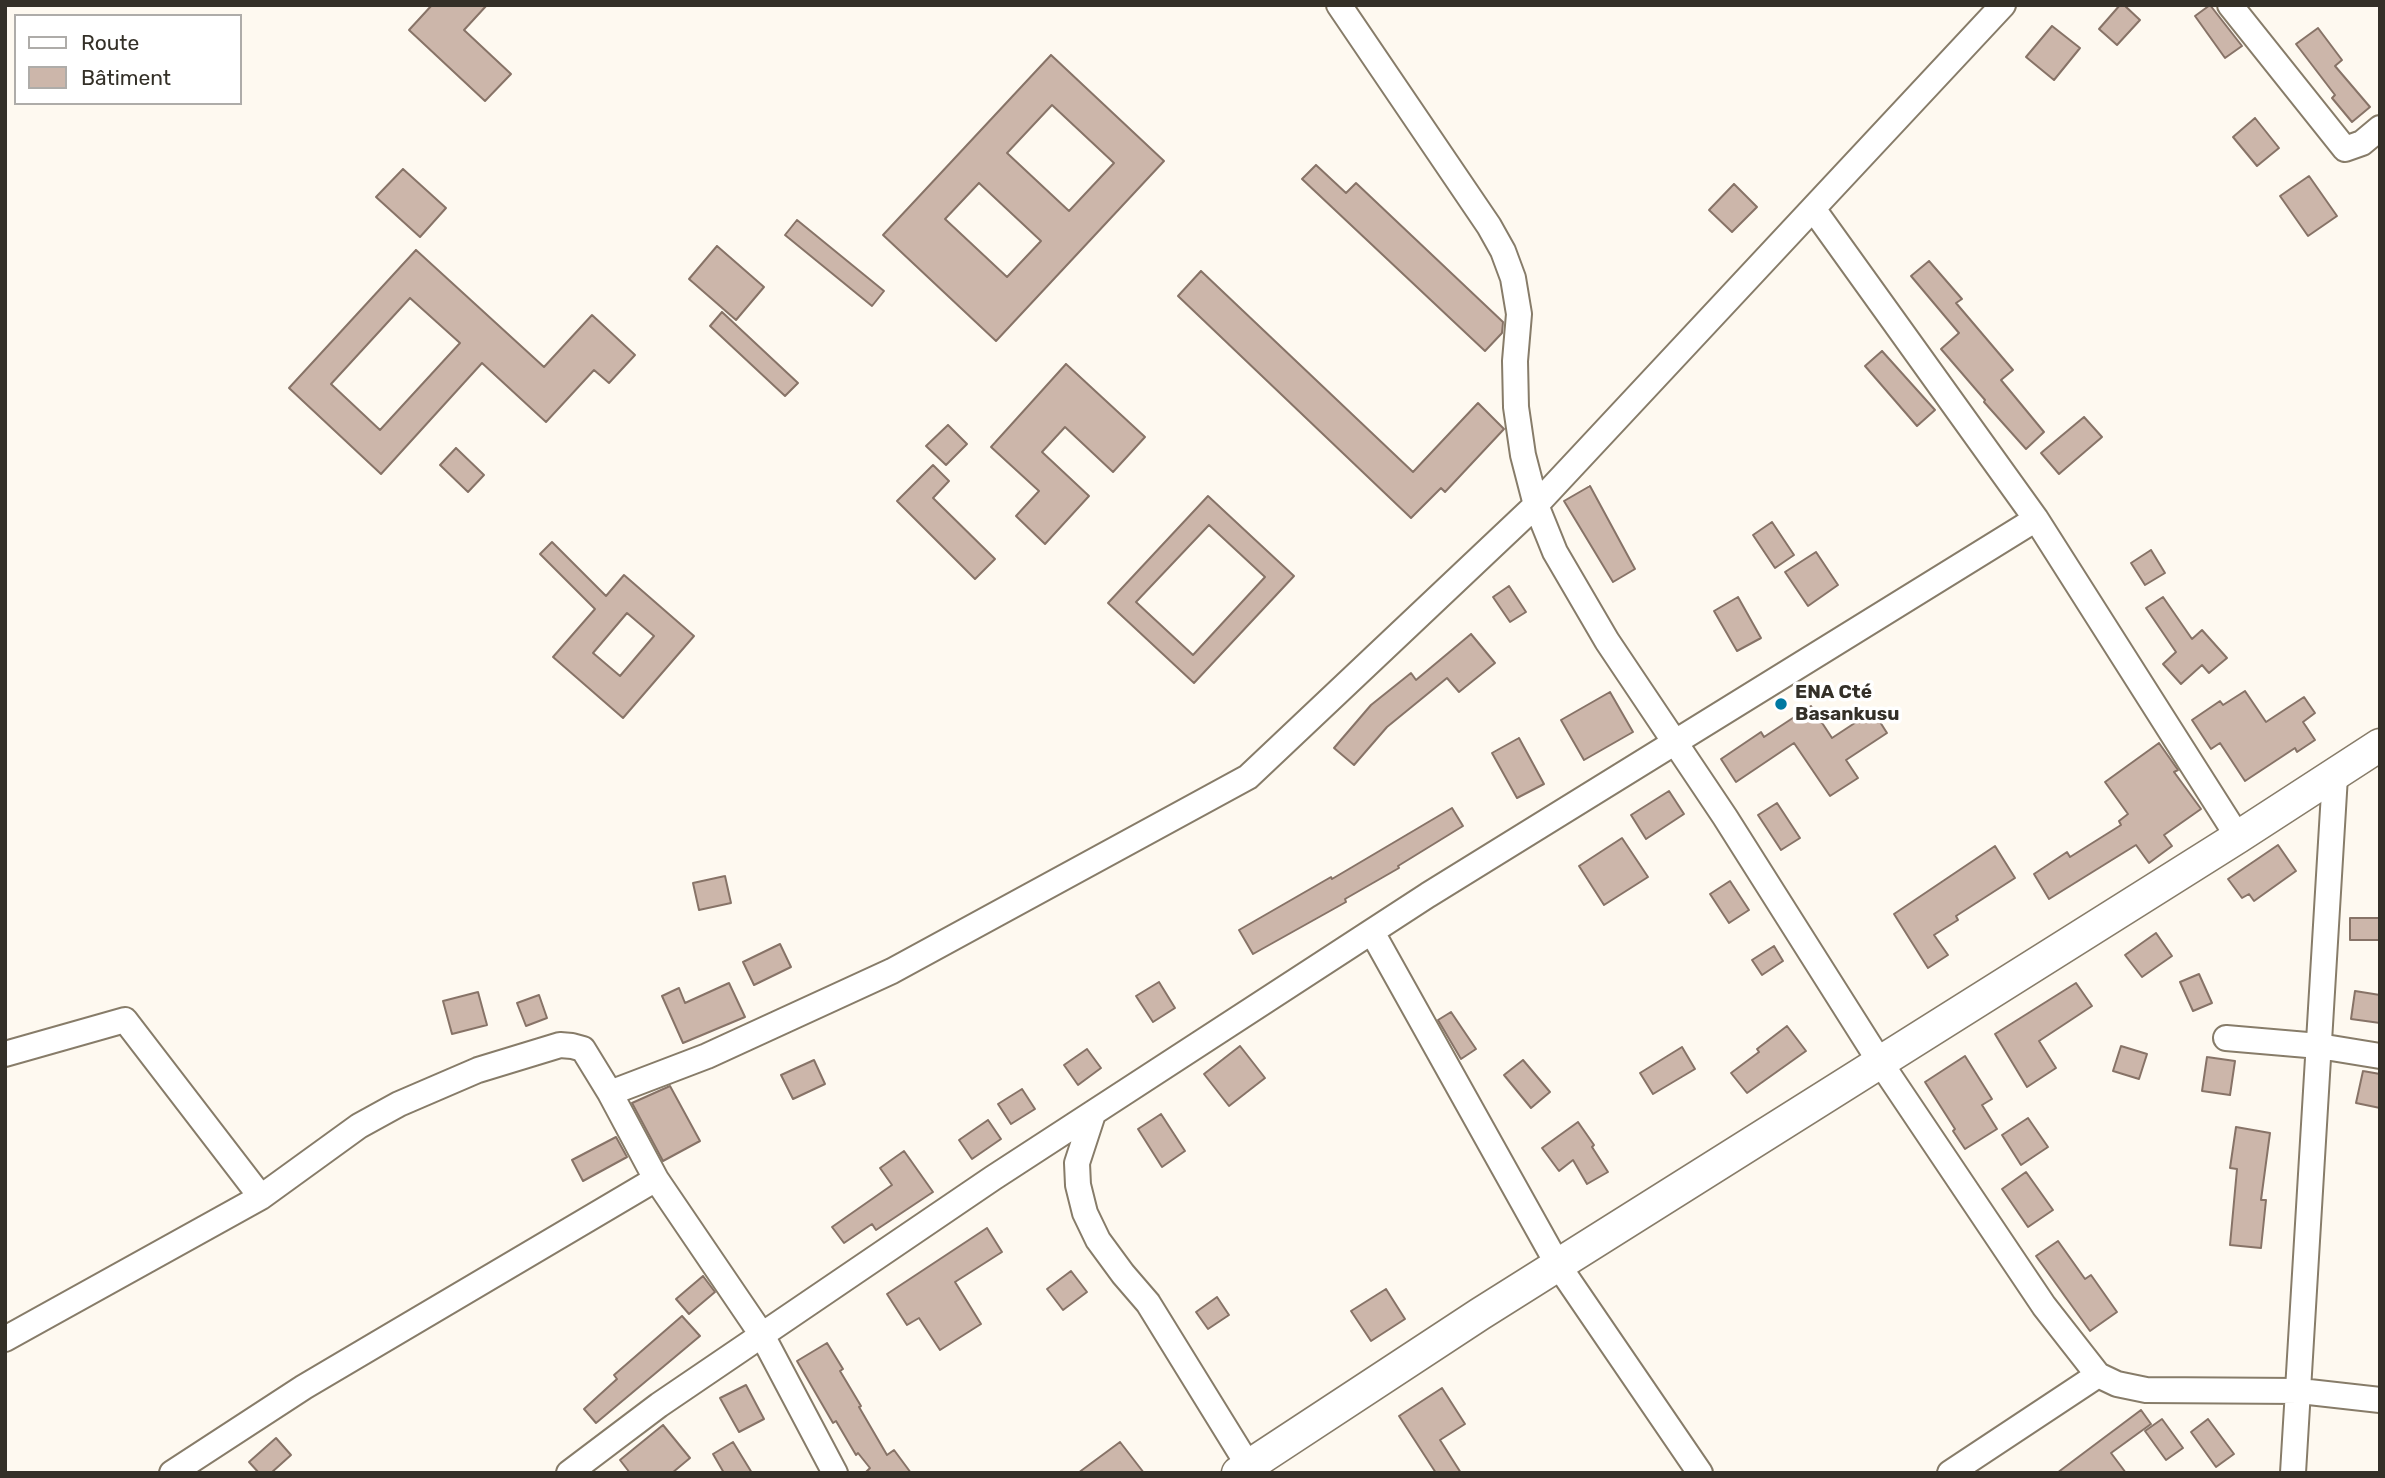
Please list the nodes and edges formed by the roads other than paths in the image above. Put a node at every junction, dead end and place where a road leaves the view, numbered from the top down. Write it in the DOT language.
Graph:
graph roads {
  1 [pos="1339,5"];
  2 [pos="2003,5"];
  3 [pos="2230,5"];
  4 [pos="2380,128"];
  5 [pos="1814,210"];
  6 [pos="1536,505"];
  7 [pos="2036,519"];
  8 [pos="1674,741"];
  9 [pos="2380,745"];
  10 [pos="2335,776"];
  11 [pos="2238,837"];
  12 [pos="1372,932"];
  13 [pos="2226,1038"];
  14 [pos="2319,1046"];
  15 [pos="5,1054"];
  16 [pos="2380,1056"];
  17 [pos="1880,1062"];
  18 [pos="610,1093"];
  19 [pos="1093,1114"];
  20 [pos="656,1179"];
  21 [pos="261,1197"];
  22 [pos="1558,1265"];
  23 [pos="762,1335"];
  24 [pos="5,1339"];
  25 [pos="2098,1375"];
  26 [pos="2300,1391"];
  27 [pos="2380,1400"];
  28 [pos="1246,1471"];
  29 [pos="172,1473"];
  30 [pos="569,1473"];
  31 [pos="835,1473"];
  32 [pos="1700,1473"];
  33 [pos="1950,1473"];
  34 [pos="2293,1473"];
  1 -- 6 [label="street"];
  2 -- 5 [label="street"];
  3 -- 4 [label="street"];
  5 -- 6 [label="street"];
  5 -- 7 [label="street"];
  6 -- 8 [label="street"];
  6 -- 18 [label="street"];
  7 -- 8 [label="street"];
  7 -- 11 [label="street"];
  8 -- 12 [label="street"];
  8 -- 17 [label="street"];
  9 -- 10 [label="street"];
  10 -- 11 [label="street"];
  10 -- 14 [label="street"];
  11 -- 17 [label="street"];
  12 -- 19 [label="street"];
  12 -- 22 [label="street"];
  13 -- 14 [label="street"];
  14 -- 16 [label="street"];
  14 -- 26 [label="street"];
  15 -- 21 [label="street"];
  17 -- 22 [label="street"];
  17 -- 25 [label="street"];
  18 -- 20 [label="street"];
  18 -- 21 [label="street"];
  19 -- 23 [label="street"];
  19 -- 28 [label="street"];
  20 -- 23 [label="street"];
  20 -- 29 [label="street"];
  21 -- 24 [label="street"];
  22 -- 28 [label="street"];
  22 -- 32 [label="street"];
  23 -- 30 [label="street"];
  23 -- 31 [label="street"];
  25 -- 26 [label="street"];
  25 -- 33 [label="street"];
  26 -- 27 [label="street"];
  26 -- 34 [label="street"];
}
